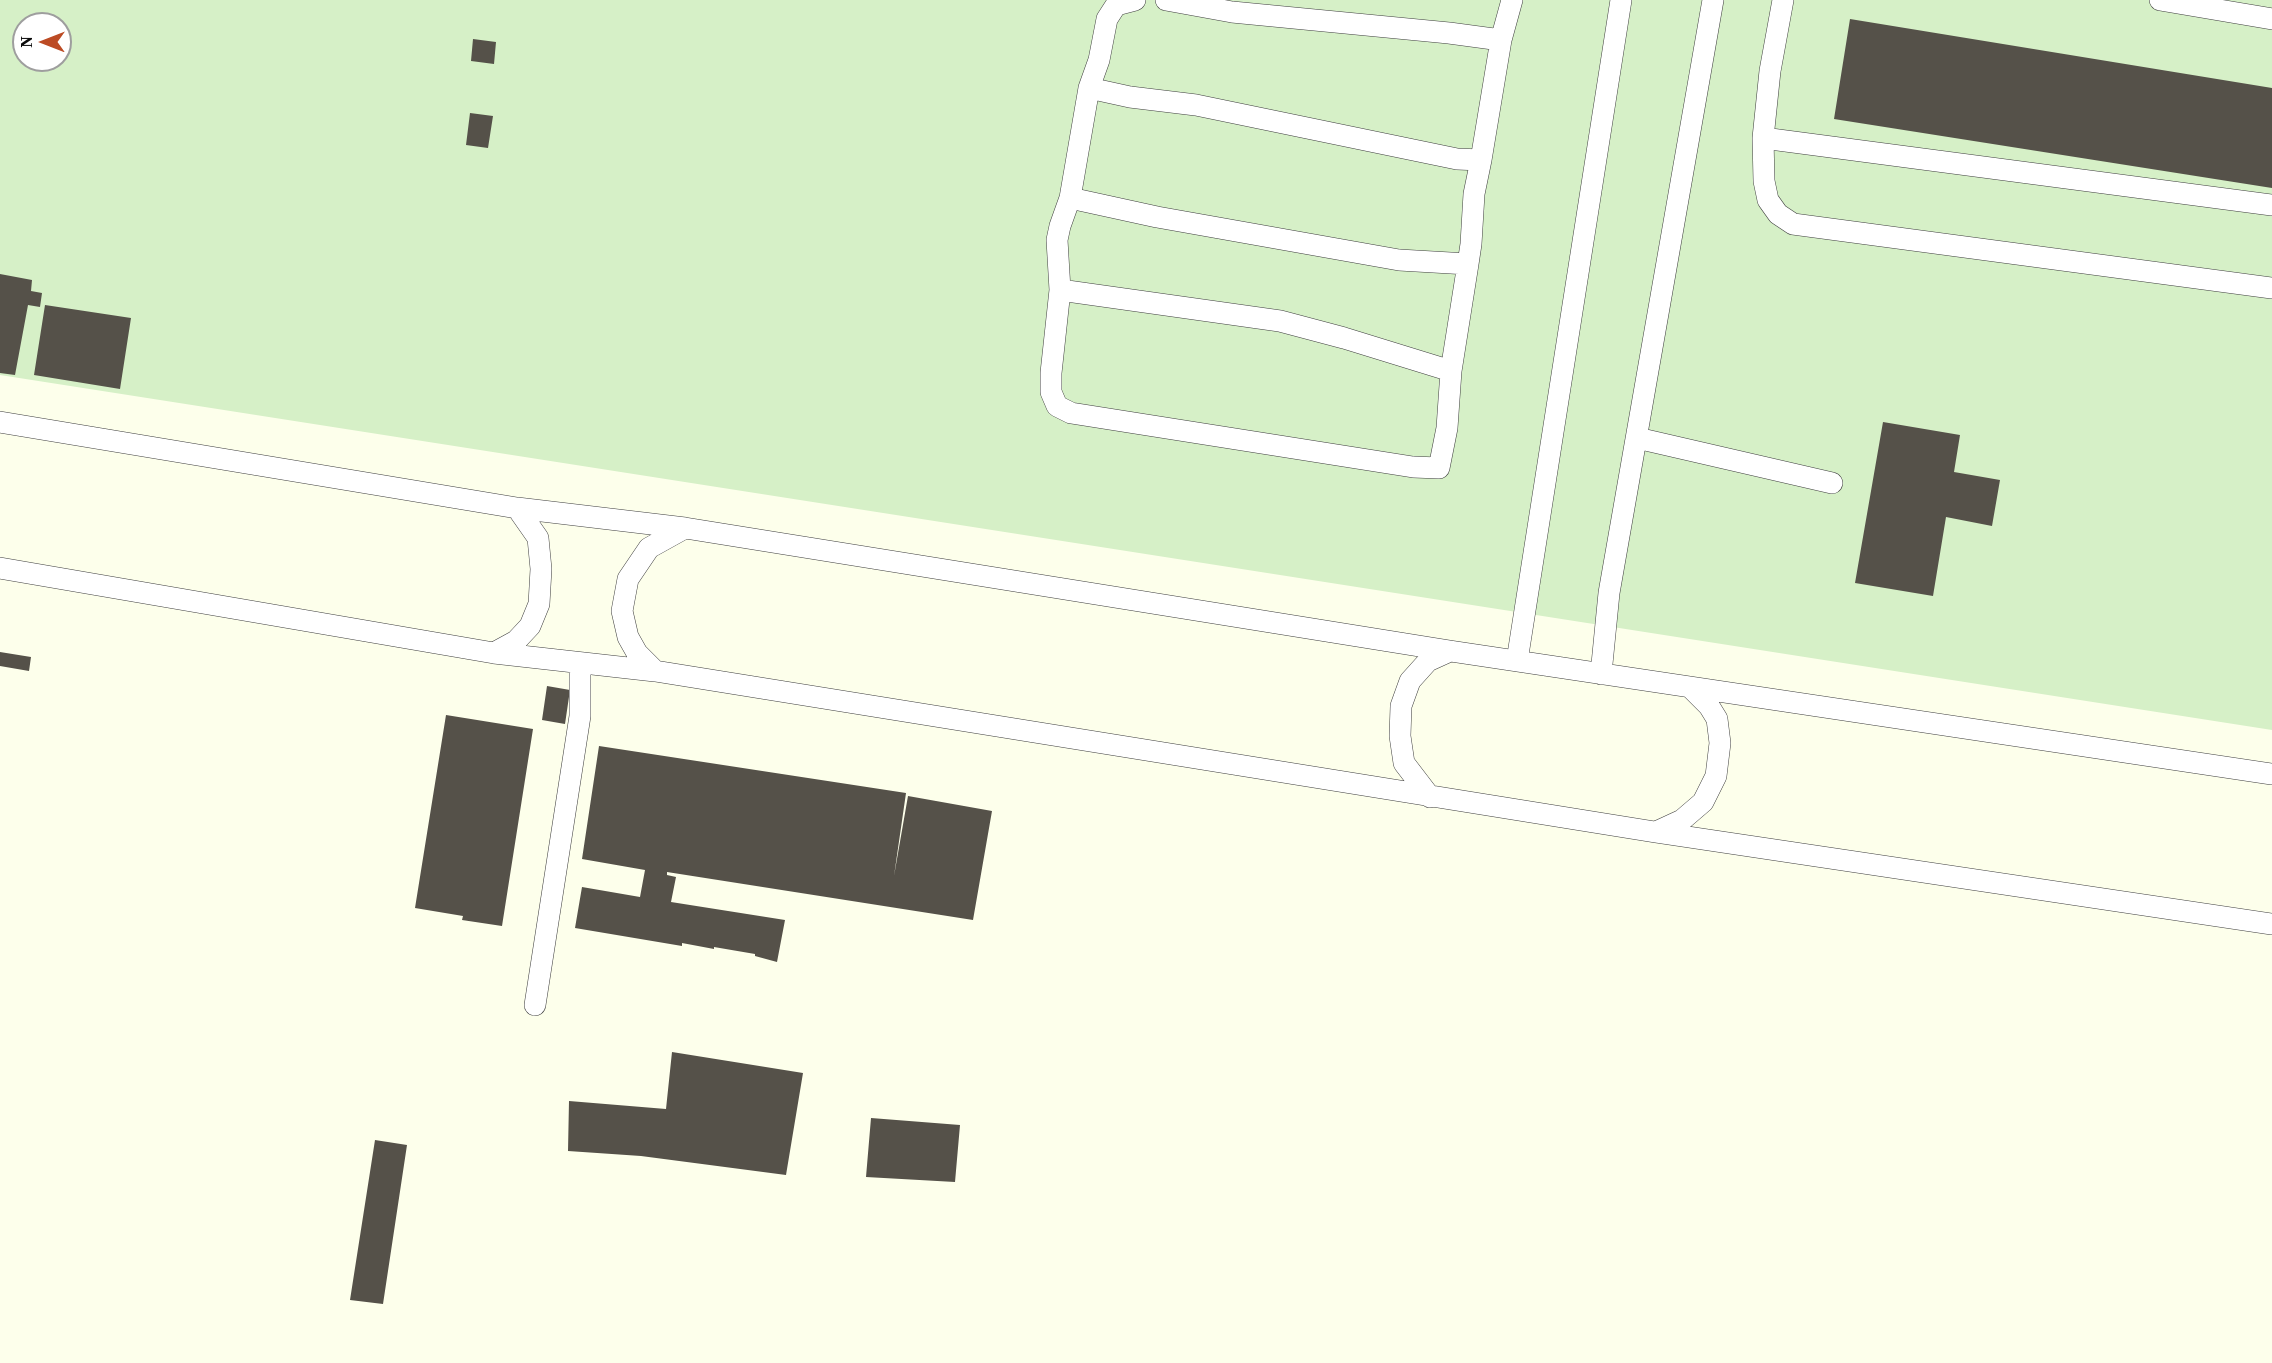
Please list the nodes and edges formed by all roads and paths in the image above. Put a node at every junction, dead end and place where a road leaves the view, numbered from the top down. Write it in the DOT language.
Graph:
graph roads {
  1 [pos="1166,0"];
  2 [pos="1512,0"];
  3 [pos="1621,0"];
  4 [pos="1713,0"];
  5 [pos="1783,0"];
  6 [pos="2160,0"];
  7 [pos="1122,2"];
  8 [pos="2272,19"];
  9 [pos="1501,40"];
  10 [pos="1089,88"];
  11 [pos="1763,138"];
  12 [pos="1481,160"];
  13 [pos="1070,198"];
  14 [pos="2272,205"];
  15 [pos="1468,264"];
  16 [pos="2272,288"];
  17 [pos="1060,290"];
  18 [pos="1451,371"];
  19 [pos="0,422"];
  20 [pos="1636,438"];
  21 [pos="1832,483"];
  22 [pos="517,508"];
  23 [pos="685,528"];
  24 [pos="0,568"];
  25 [pos="1450,651"];
  26 [pos="494,653"];
  27 [pos="1517,661"];
  28 [pos="580,663"];
  29 [pos="656,671"];
  30 [pos="1601,674"];
  31 [pos="1690,687"];
  32 [pos="2272,774"];
  33 [pos="1430,797"];
  34 [pos="1655,832"];
  35 [pos="2272,924"];
  36 [pos="535,1005"];
  1 -- 9 [label="lane"];
  2 -- 9 [label="lane"];
  3 -- 27 [label="lane"];
  4 -- 20 [label="lane"];
  5 -- 11 [label="lane"];
  6 -- 8 [label="lane"];
  7 -- 10 [label="lane"];
  9 -- 12 [label="lane"];
  10 -- 12 [label="lane"];
  10 -- 13 [label="lane"];
  11 -- 14 [label="lane"];
  11 -- 16 [label="lane"];
  12 -- 15 [label="lane"];
  13 -- 15 [label="lane"];
  13 -- 17 [label="lane"];
  15 -- 18 [label="lane"];
  17 -- 18 [label="lane"];
  17 -- 18 [label="lane"];
  19 -- 22 [label="lane"];
  20 -- 21 [label="lane"];
  20 -- 30 [label="lane"];
  22 -- 23 [label="lane"];
  22 -- 26 [label="lane"];
  23 -- 25 [label="lane"];
  23 -- 29 [label="lane"];
  24 -- 26 [label="lane"];
  25 -- 27 [label="lane"];
  25 -- 33 [label="lane"];
  26 -- 28 [label="lane"];
  27 -- 30 [label="lane"];
  28 -- 29 [label="lane"];
  28 -- 36 [label="lane"];
  29 -- 33 [label="lane"];
  30 -- 31 [label="lane"];
  31 -- 32 [label="lane"];
  31 -- 34 [label="lane"];
  33 -- 34 [label="lane"];
  34 -- 35 [label="lane"];
}
